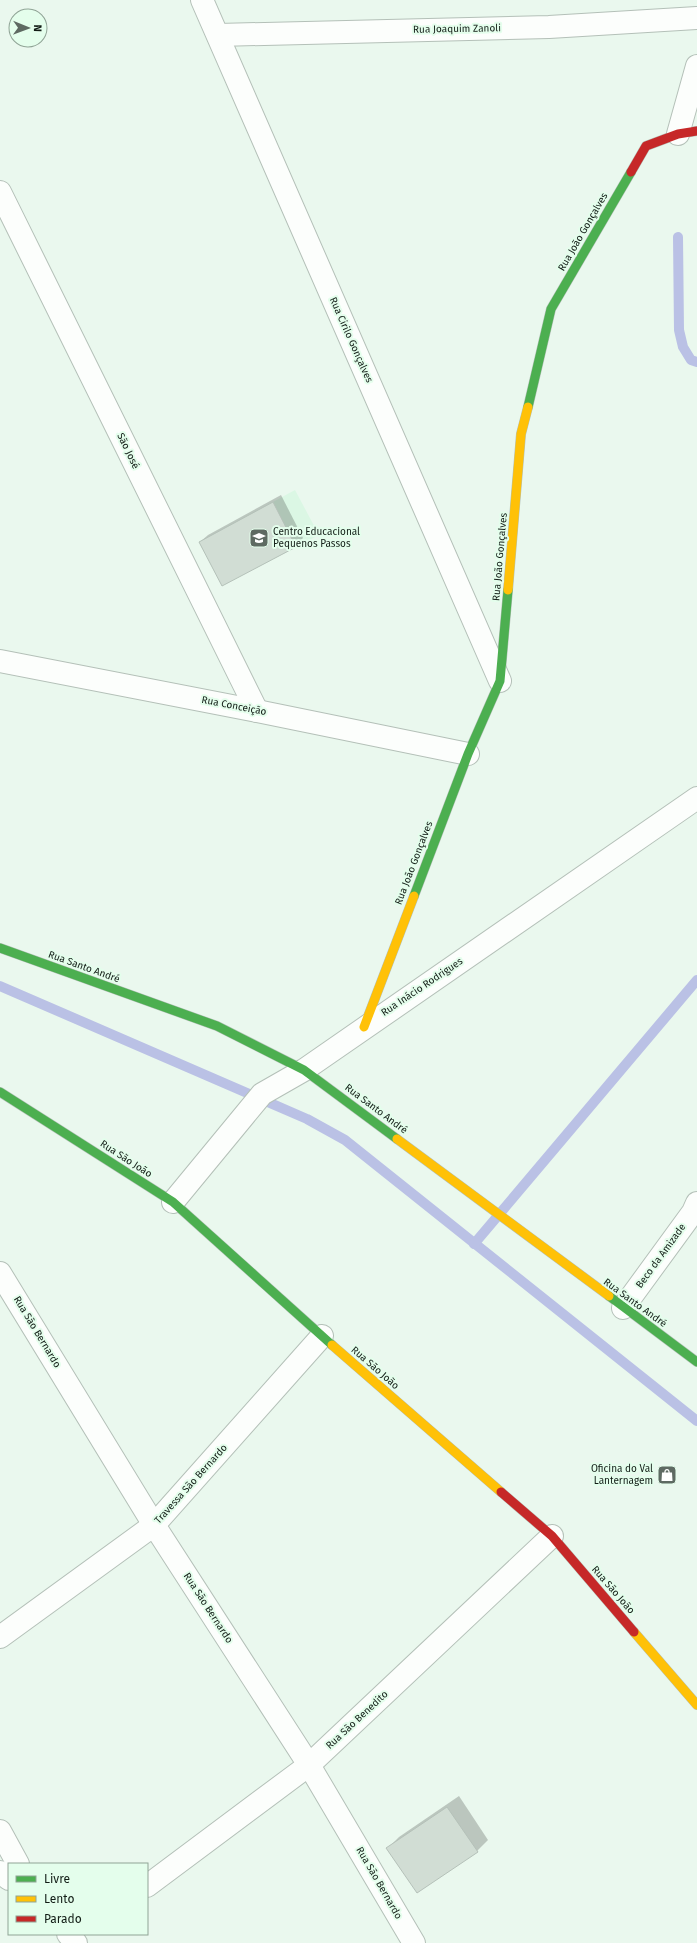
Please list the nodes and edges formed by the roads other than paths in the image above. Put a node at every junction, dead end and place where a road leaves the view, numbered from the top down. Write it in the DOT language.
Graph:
graph roads {
  1 [pos="202,0"];
  2 [pos="697,18"];
  3 [pos="218,35"];
  4 [pos="697,66"];
  5 [pos="688,132"];
  6 [pos="0,192"];
  7 [pos="0,661"];
  8 [pos="500,681"];
  9 [pos="257,711"];
  10 [pos="468,754"];
  11 [pos="697,798"];
  12 [pos="0,948"];
  13 [pos="364,1027"];
  14 [pos="304,1070"];
  15 [pos="0,1092"];
  16 [pos="173,1202"];
  17 [pos="697,1203"];
  18 [pos="0,1273"];
  19 [pos="623,1308"];
  20 [pos="322,1336"];
  21 [pos="697,1362"];
  22 [pos="154,1525"];
  23 [pos="552,1536"];
  24 [pos="0,1637"];
  25 [pos="697,1705"];
  26 [pos="309,1765"];
  27 [pos="0,1831"];
  28 [pos="17,1863"];
  29 [pos="0,1872"];
  30 [pos="8,1878"];
  31 [pos="148,1885"];
  32 [pos="414,1943"];
  1 -- 3 [label="street, Rua Cirilo Gonçalves"];
  2 -- 3 [label="street, Rua Joaquim Zanoli"];
  3 -- 8 [label="street, Rua Cirilo Gonçalves"];
  4 -- 5 [label="street"];
  5 -- 8 [label="street, Rua João Gonçalves"];
  6 -- 9 [label="street, São José"];
  7 -- 9 [label="street, Rua Conceição"];
  8 -- 10 [label="street, Rua João Gonçalves"];
  9 -- 10 [label="street, Rua Conceição"];
  10 -- 13 [label="street, Rua João Gonçalves"];
  11 -- 13 [label="street, Rua Inácio Rodrigues"];
  12 -- 14 [label="street, Rua Santo André"];
  13 -- 14 [label="street, Rua Inácio Rodrigues"];
  14 -- 16 [label="street, Rua Inácio Rodrigues"];
  14 -- 19 [label="street, Rua Santo André"];
  15 -- 16 [label="street, Rua São João"];
  16 -- 20 [label="street, Rua São João"];
  17 -- 19 [label="street, Beco da Amizade"];
  18 -- 22 [label="street, Rua São Bernardo"];
  19 -- 21 [label="street, Rua Santo André"];
  20 -- 22 [label="street, Travessa São Bernardo"];
  20 -- 23 [label="street, Rua São João"];
  22 -- 24 [label="street, Travessa São Bernardo"];
  22 -- 26 [label="street, Rua São Bernardo"];
  23 -- 25 [label="street, Rua São João"];
  23 -- 26 [label="street, Rua São Benedito"];
  26 -- 31 [label="street, Rua São Benedito"];
  26 -- 32 [label="street, Rua São Bernardo"];
  27 -- 28 [label="street"];
  29 -- 30 [label="street"];
}
